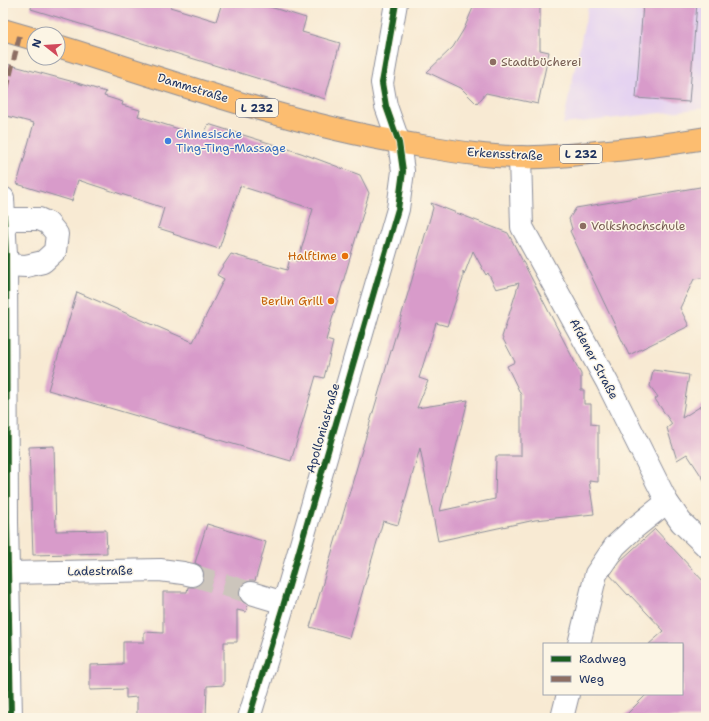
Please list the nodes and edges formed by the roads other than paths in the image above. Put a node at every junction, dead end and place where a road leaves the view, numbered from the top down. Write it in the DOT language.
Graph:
graph roads {
  1 [pos="396,3"];
  2 [pos="3,30"];
  3 [pos="26,37"];
  4 [pos="66,48"];
  5 [pos="706,138"];
  6 [pos="399,143"];
  7 [pos="520,157"];
  8 [pos="3,198"];
  9 [pos="4,220"];
  10 [pos="6,265"];
  11 [pos="667,502"];
  12 [pos="706,546"];
  13 [pos="8,573"];
  14 [pos="192,575"];
  15 [pos="251,593"];
  16 [pos="284,603"];
  17 [pos="579,643"];
  18 [pos="568,695"];
  19 [pos="11,718"];
  20 [pos="249,718"];
  21 [pos="562,718"];
  1 -- 6 [label="street, Apolloniastraße"];
  2 -- 3 [label="main road"];
  4 -- 6 [label="main road, Dammstraße / L 232"];
  5 -- 7 [label="main road, Erkensstraße / L 232"];
  6 -- 7 [label="main road, Erkensstraße / L 232"];
  6 -- 16 [label="street, Apolloniastraße"];
  7 -- 11 [label="street, Afdener Straße"];
  8 -- 9 [label="street"];
  9 -- 10 [label="street"];
  9 -- 10 [label="street"];
  10 -- 13 [label="street"];
  11 -- 12 [label="street, Afdener Straße"];
  11 -- 17 [label="street"];
  13 -- 14 [label="street, Ladestraße"];
  13 -- 19 [label="street"];
  15 -- 16 [label="street"];
  16 -- 20 [label="street, Apolloniastraße"];
  18 -- 21 [label="street"];
}
